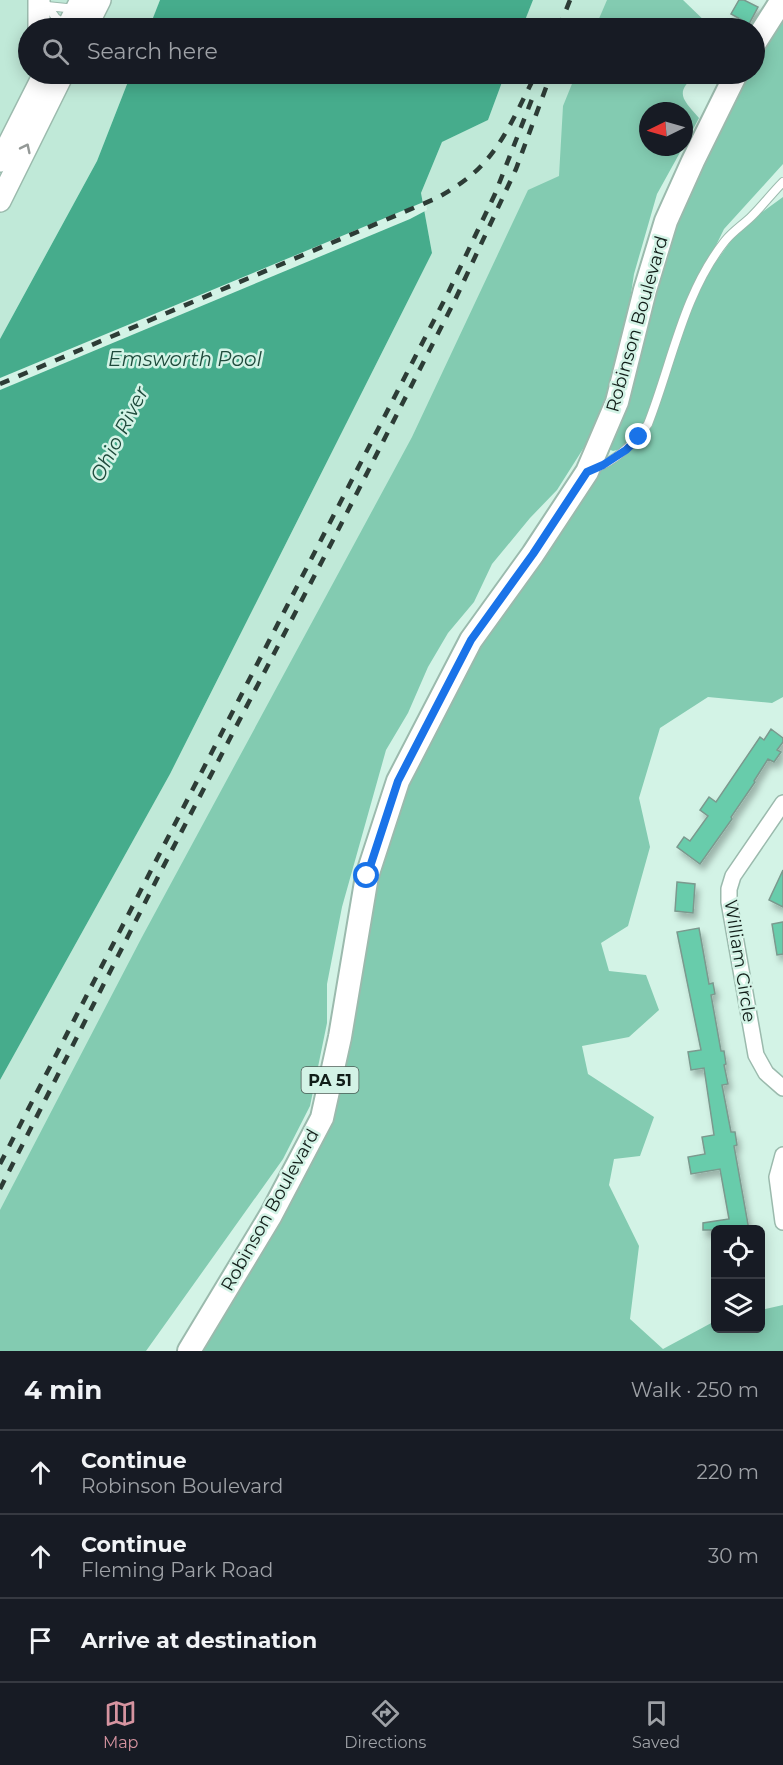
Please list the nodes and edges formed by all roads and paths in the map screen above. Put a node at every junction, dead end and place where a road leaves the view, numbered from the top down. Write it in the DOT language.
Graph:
graph roads {
  1 [pos="782,0"];
  2 [pos="43,2"];
  3 [pos="80,17"];
  4 [pos="41,18"];
  5 [pos="765,27"];
  6 [pos="39,84"];
  7 [pos="58,84"];
  8 [pos="731,84"];
  9 [pos="0,161"];
  10 [pos="783,182"];
  11 [pos="0,201"];
  12 [pos="587,472"];
  13 [pos="783,803"];
  14 [pos="783,1088"];
  15 [pos="783,1155"];
  16 [pos="783,1222"];
  17 [pos="189,1351"];
  1 -- 5 [label="main road"];
  2 -- 3 [label="lane"];
  2 -- 3 [label="lane"];
  2 -- 4 [label="main road"];
  6 -- 9 [label="main road"];
  11 -- 7 [label="main road, one-way"];
  8 -- 12 [label="main road, Robinson Boulevard / PA 51"];
  10 -- 12 [label="lane"];
  12 -- 17 [label="main road, Robinson Boulevard / PA 51"];
  13 -- 14 [label="street, William Circle"];
  15 -- 16 [label="street"];
}
